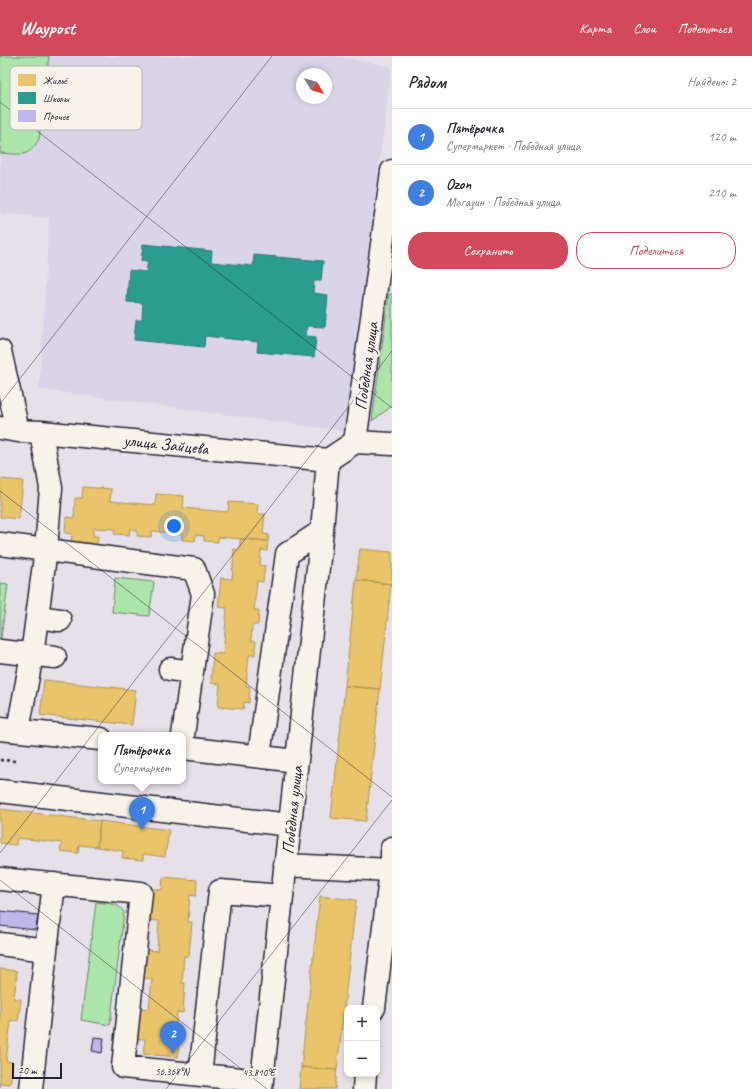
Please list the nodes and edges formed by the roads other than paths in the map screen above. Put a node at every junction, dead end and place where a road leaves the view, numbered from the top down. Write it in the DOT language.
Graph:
graph roads {
  1 [pos="392,171"];
  2 [pos="385,280"];
  3 [pos="0,351"];
  4 [pos="9,430"];
  5 [pos="42,432"];
  6 [pos="355,442"];
  7 [pos="392,444"];
  8 [pos="328,460"];
  9 [pos="322,531"];
  10 [pos="0,544"];
  11 [pos="46,549"];
  12 [pos="37,617"];
  13 [pos="60,620"];
  14 [pos="0,651"];
  15 [pos="32,655"];
  16 [pos="55,657"];
  17 [pos="170,669"];
  18 [pos="192,672"];
  19 [pos="9,730"];
  20 [pos="183,732"];
  21 [pos="98,739"];
  22 [pos="186,748"];
  23 [pos="259,756"];
  24 [pos="297,760"];
  25 [pos="0,791"];
  26 [pos="290,825"];
  27 [pos="392,848"];
  28 [pos="285,865"];
  29 [pos="392,870"];
  30 [pos="0,879"];
  31 [pos="54,884"];
  32 [pos="282,896"];
  33 [pos="0,944"];
  34 [pos="46,950"];
  35 [pos="386,960"];
  36 [pos="375,1005"];
  37 [pos="200,1075"];
  38 [pos="366,1077"];
  39 [pos="261,1085"];
  40 [pos="31,1089"];
  41 [pos="364,1089"];
  1 -- 2 [label="street, Победная улица"];
  2 -- 6 [label="street, Победная улица"];
  3 -- 4 [label="street, улица Зайцева"];
  4 -- 5 [label="street, улица Зайцева"];
  5 -- 8 [label="street, улица Зайцева"];
  5 -- 11 [label="street"];
  6 -- 7 [label="street"];
  6 -- 8 [label="street"];
  8 -- 9 [label="street, Победная улица"];
  9 -- 23 [label="street"];
  9 -- 24 [label="street, Победная улица"];
  10 -- 11 [label="street"];
  11 -- 12 [label="street"];
  11 -- 18 [label="street"];
  12 -- 13 [label="street"];
  12 -- 15 [label="street"];
  14 -- 15 [label="street"];
  15 -- 16 [label="street"];
  15 -- 19 [label="street"];
  17 -- 18 [label="street"];
  18 -- 20 [label="street"];
  19 -- 21 [label="street"];
  22 -- 23 [label="street"];
  23 -- 24 [label="street"];
  24 -- 26 [label="street, Победная улица"];
  25 -- 26 [label="street"];
  26 -- 28 [label="street, Победная улица"];
  27 -- 29 [label="street"];
  28 -- 29 [label="street"];
  28 -- 32 [label="street, Победная улица"];
  29 -- 35 [label="street"];
  30 -- 31 [label="street"];
  31 -- 34 [label="street"];
  31 -- 37 [label="street"];
  32 -- 37 [label="street"];
  32 -- 39 [label="street, Победная улица"];
  33 -- 34 [label="street"];
  34 -- 40 [label="street"];
  35 -- 36 [label="street"];
  37 -- 39 [label="street"];
  38 -- 41 [label="street"];
}
